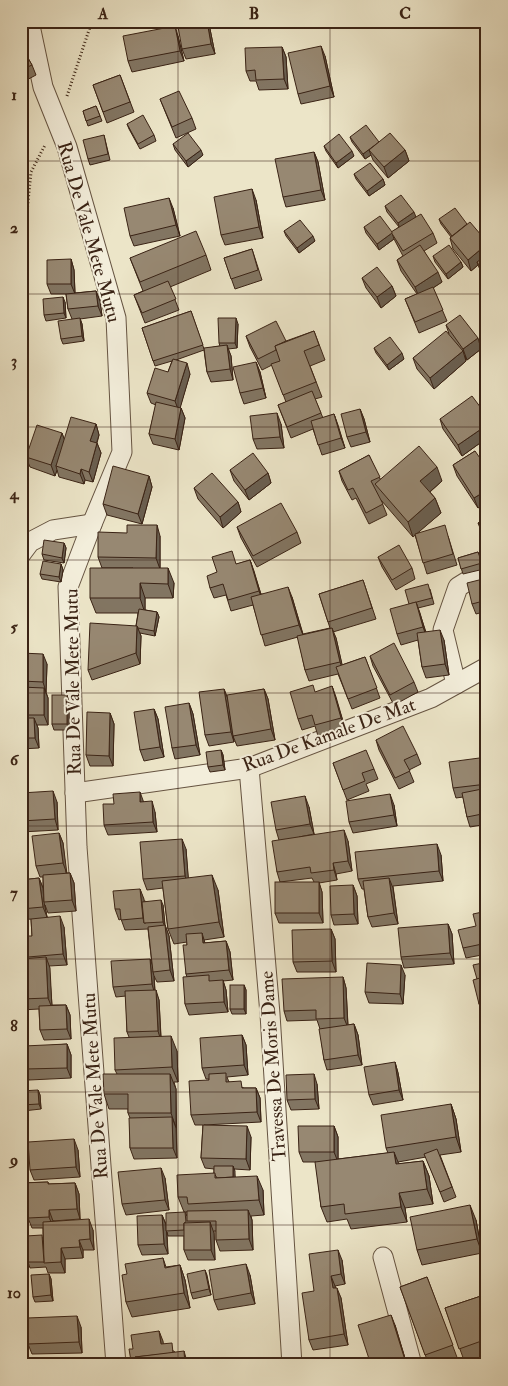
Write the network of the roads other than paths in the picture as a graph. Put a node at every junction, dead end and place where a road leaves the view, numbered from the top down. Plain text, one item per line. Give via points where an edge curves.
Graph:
1 (29, 21) edge
2 (92, 524) junction
3 (21, 554) edge
4 (487, 566) edge
5 (487, 667) edge
6 (456, 684) junction
7 (249, 768) junction
8 (75, 793) junction
9 (383, 1257) dead end
10 (116, 1365) edge
11 (292, 1365) edge
12 (412, 1365) edge

1 - 2 street, Rua De Vale Mete Mutu via 43,87 66,147 116,318 122,452
2 - 3 street via 53,530 30,542
2 - 8 street, Rua De Vale Mete Mutu via 68,587
4 - 6 street via 458,588 443,630
5 - 6 street, Rua De Kamale De Mat
6 - 7 street, Rua De Kamale De Mat via 431,698
7 - 8 street, Rua De Kamale De Mat
7 - 11 street, Travessa De Moris Dame via 270,1014
8 - 10 street, Rua De Vale Mete Mutu
9 - 12 street

